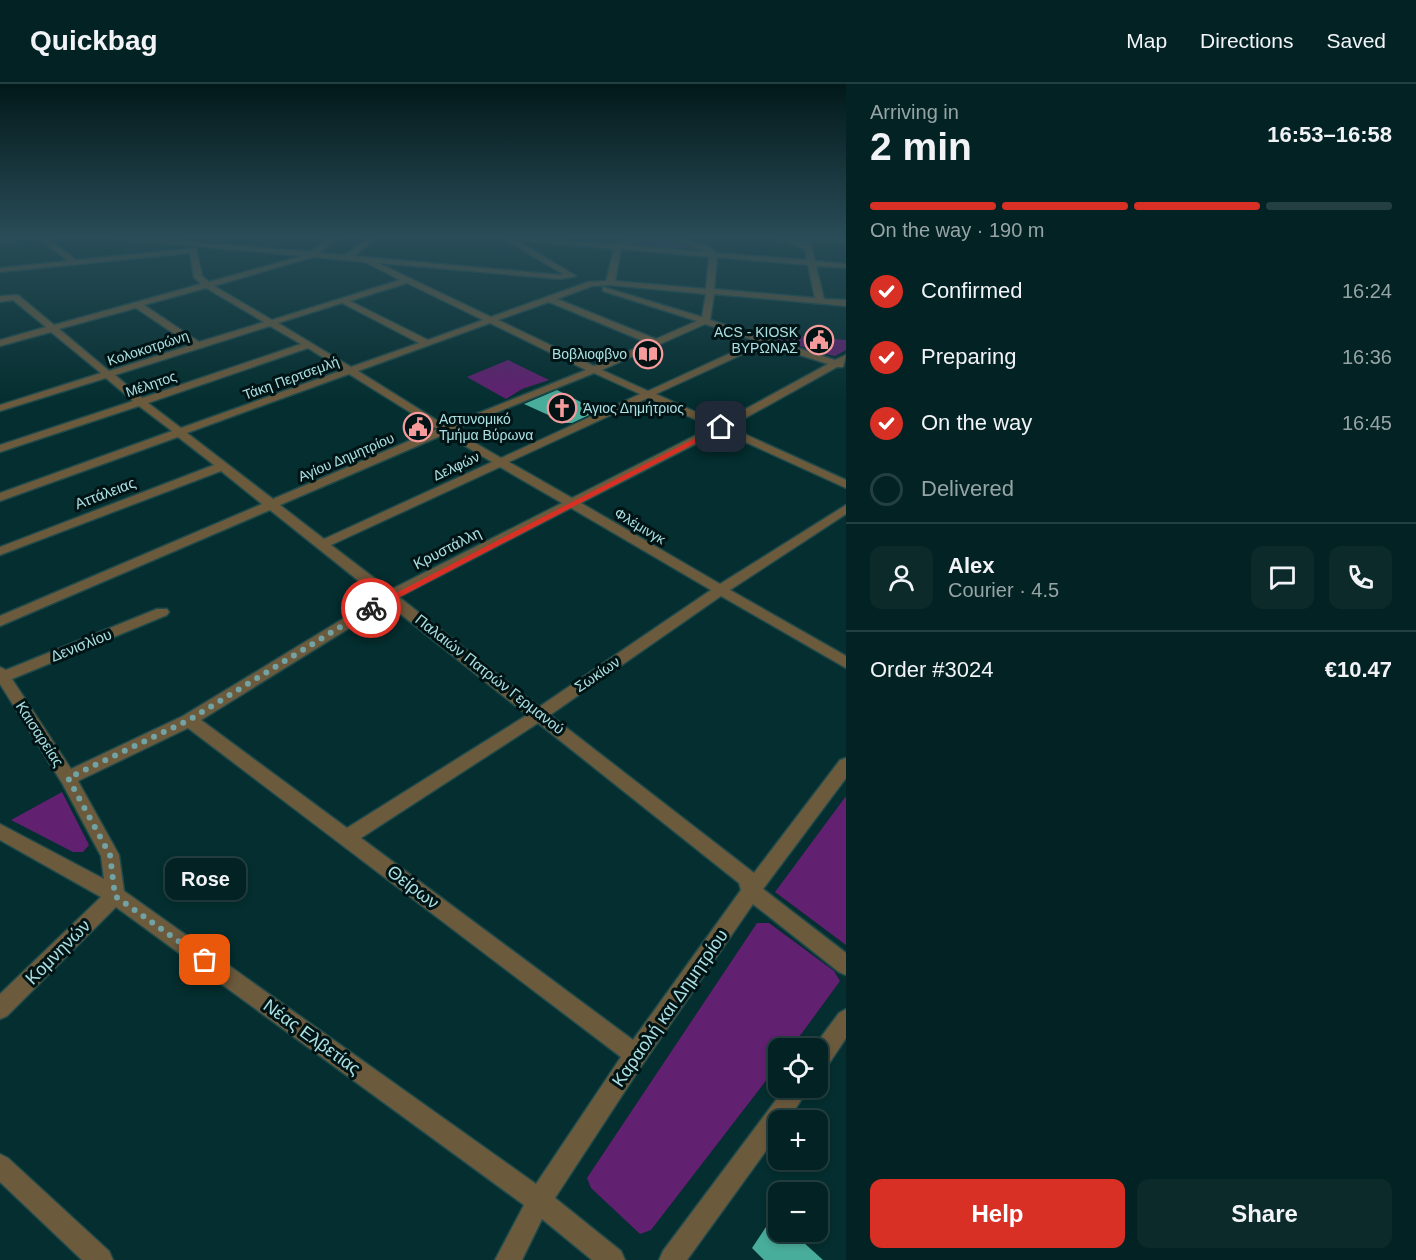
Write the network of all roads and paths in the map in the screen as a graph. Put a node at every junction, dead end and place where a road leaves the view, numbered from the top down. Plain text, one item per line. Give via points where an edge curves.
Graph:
1 (711, 291) edge
2 (186, 292) edge
3 (218, 292) edge
4 (368, 292) edge
5 (431, 292) edge
6 (569, 292) edge
7 (615, 292) edge
8 (721, 292) edge
9 (818, 292) edge
10 (7, 298) edge
11 (549, 299) junction
12 (342, 300) junction
13 (820, 301) junction
14 (846, 303) edge
15 (138, 305) junction
16 (489, 320) junction
17 (705, 321) junction
18 (271, 322) junction
19 (54, 328) junction
20 (766, 340) junction
21 (655, 342) junction
22 (0, 343) edge
23 (427, 343) junction
24 (309, 345) junction
25 (198, 346) junction
26 (844, 363) edge
27 (594, 370) junction
28 (349, 371) junction
29 (109, 374) junction
30 (649, 394) junction
31 (141, 402) junction
32 (0, 408) edge
33 (721, 427) junction
34 (447, 431) junction
35 (180, 433) junction
36 (0, 449) edge
37 (501, 462) junction
38 (223, 466) junction
39 (846, 484) edge
40 (0, 497) edge
41 (571, 502) junction
42 (272, 504) junction
43 (846, 509) edge
44 (322, 544) junction
45 (0, 551) edge
46 (719, 591) junction
47 (390, 596) junction
48 (162, 612) dead end
49 (0, 621) edge
50 (846, 663) edge
51 (1, 676) edge
52 (540, 714) junction
53 (189, 720) junction
54 (846, 765) edge
55 (68, 778) junction
56 (0, 831) edge
57 (347, 837) junction
58 (751, 891) junction
59 (115, 896) junction
60 (846, 966) edge
61 (0, 1009) edge
62 (846, 1020) edge
63 (828, 1046) edge
64 (636, 1055) junction
65 (791, 1098) edge
66 (0, 1166) edge
67 (539, 1201) junction
68 (100, 1260) edge
69 (508, 1260) edge
70 (612, 1260) edge
71 (672, 1260) edge

1 - 17 street
2 - 15 street
3 - 18 street, Φλέμινγκ
4 - 12 street, Κολοκοτρώνη
5 - 16 street
6 - 11 street, Τάκη Περτσεμλή
7 - 17 street
8 - 13 street
9 - 13 street
10 - 19 street, Παλαιών Πατρών Γερμανού
11 - 16 street, Τάκη Περτσεμλή
11 - 21 street
12 - 18 street, Κολοκοτρώνη
12 - 23 street
13 - 14 street
15 - 19 street
15 - 25 street
16 - 23 street, Τάκη Περτσεμλή
16 - 27 street
17 - 20 street
17 - 21 street, Αγίου Δημητρίου
18 - 24 street, Φλέμινγκ
18 - 25 street, Κολοκοτρώνη
19 - 22 street
19 - 29 street, Παλαιών Πατρών Γερμανού
20 - 26 street
20 - 30 street, Δελφών
21 - 27 street, Αγίου Δημητρίου
23 - 28 street, Τάκη Περτσεμλή
24 - 28 street, Φλέμινγκ
24 - 31 street, Μέλητος
25 - 29 street, Κολοκοτρώνη
26 - 33 street, Κρυστάλλη
27 - 30 street
27 - 34 street, Αγίου Δημητρίου
28 - 34 street, Φλέμινγκ
28 - 35 street, Τάκη Περτσεμλή
29 - 31 street, Παλαιών Πατρών Γερμανού
29 - 32 street, Κολοκοτρώνη
30 - 33 street
30 - 37 street, Δελφών
31 - 35 street, Παλαιών Πατρών Γερμανού
31 - 36 street, Μέλητος
33 - 39 street
33 - 41 street, Κρυστάλλη
34 - 37 street, Φλέμινγκ
34 - 42 street, Αγίου Δημητρίου
35 - 38 street, Παλαιών Πατρών Γερμανού
35 - 40 street, Τάκη Περτσεμλή
37 - 41 street, Φλέμινγκ
37 - 44 street, Δελφών
38 - 42 street, Παλαιών Πατρών Γερμανού
38 - 45 street, Αττάλειας
41 - 46 street, Φλέμινγκ
41 - 47 street, Κρυστάλλη
42 - 44 street, Παλαιών Πατρών Γερμανού
42 - 49 street, Αγίου Δημητρίου
43 - 46 street, Σωκίων
44 - 47 street, Παλαιών Πατρών Γερμανού
46 - 50 street, Φλέμινγκ
46 - 52 street, Σωκίων
47 - 52 street, Παλαιών Πατρών Γερμανού
47 - 53 street, Κρυστάλλη
48 - 51 street, Δενισλίου
51 - 55 street, Καισαρείας
52 - 57 street, Σωκίων
52 - 58 street, Παλαιών Πατρών Γερμανού via 747,878
53 - 55 street, Κρυστάλλη
53 - 57 street, Θείρων
54 - 58 street, Καραολή και Δημητρίου
55 - 59 street, Καισαρείας via 110,855
56 - 59 street, Νέας Ελβετίας
57 - 64 street, Θείρων
58 - 60 street, Παλαιών Πατρών Γερμανού
58 - 64 street, Καραολή και Δημητρίου
59 - 61 street, Κομνηνών
59 - 67 street, Νέας Ελβετίας
62 - 63 street
64 - 67 street, Καραολή και Δημητρίου
65 - 71 street
66 - 68 street
67 - 69 street, Καραολή και Δημητρίου
67 - 70 street, Νέας Ελβετίας

